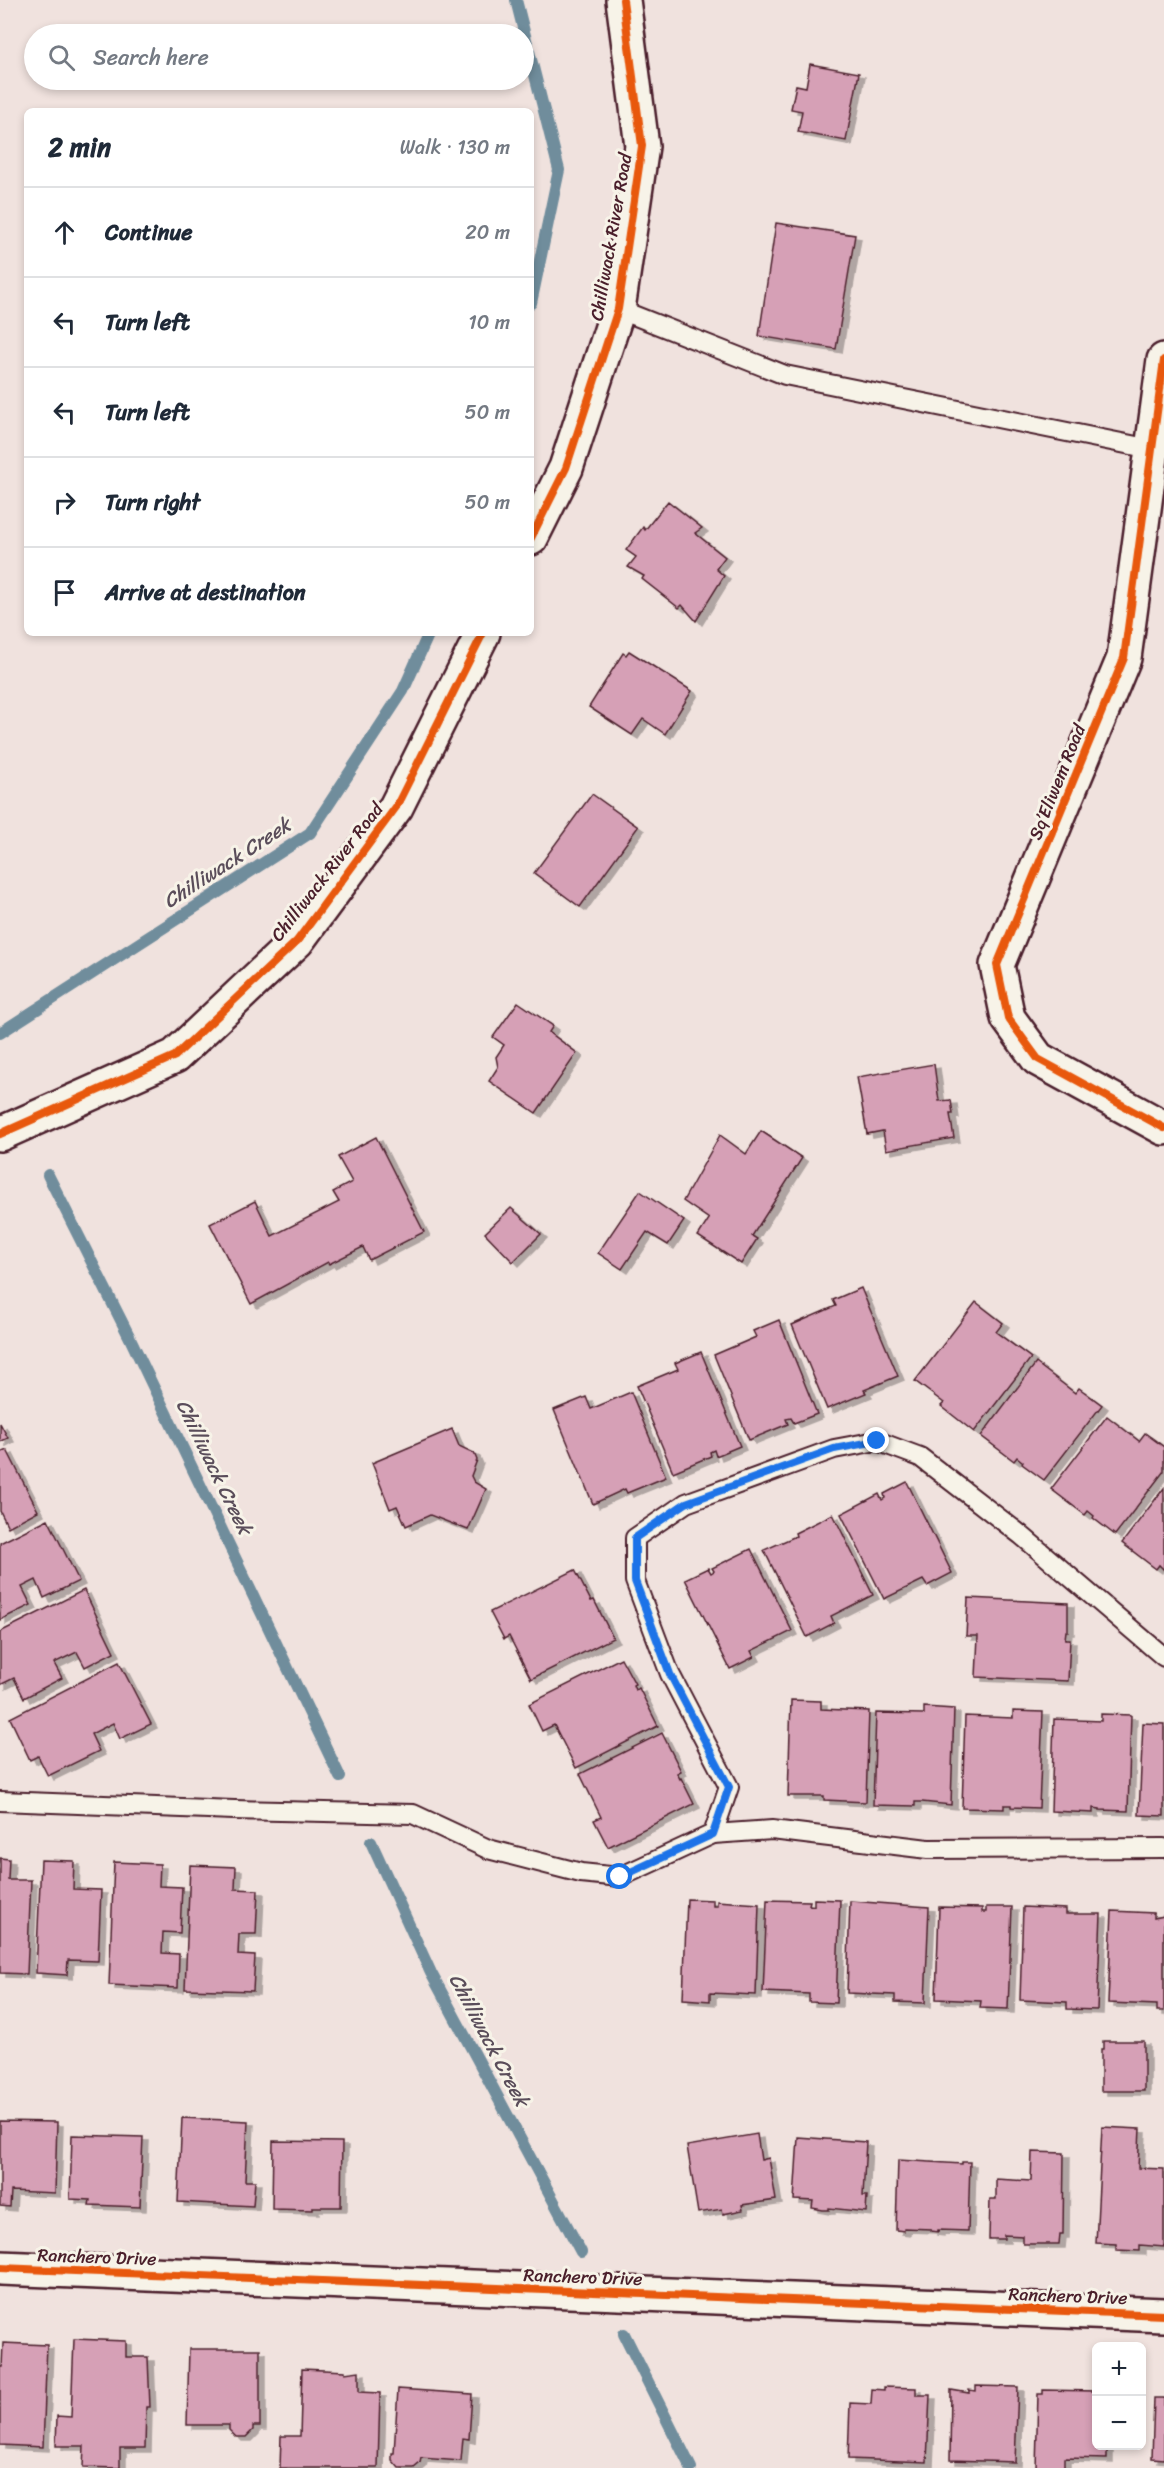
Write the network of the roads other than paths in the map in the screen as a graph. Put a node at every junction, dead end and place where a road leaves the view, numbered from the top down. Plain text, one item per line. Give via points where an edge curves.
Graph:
1 (624, 0) edge
2 (618, 309) junction
3 (1164, 360) edge
4 (1151, 449) junction
5 (534, 532) edge
6 (482, 636) edge
7 (1164, 1128) edge
8 (0, 1134) edge
9 (1164, 1657) edge
10 (0, 1801) edge
11 (713, 1834) junction
12 (1164, 1848) edge
13 (0, 2268) edge
14 (1164, 2315) edge

1 - 2 street, Chilliwack River Road via 642,146
2 - 4 lane via 785,375
2 - 5 street, Chilliwack River Road via 566,468
3 - 4 street, Sq’Eliwem Road
4 - 7 street, Sq’Eliwem Road via 1124,658 997,965 1008,1018 1038,1059
6 - 8 street, Chilliwack River Road via 396,807 297,941 175,1056
9 - 11 lane via 1021,1534 920,1457 877,1441 834,1449 686,1503 635,1538 635,1581 670,1674 729,1787
10 - 11 lane via 414,1814 488,1849 581,1873 620,1877
11 - 12 lane via 772,1830 928,1849
13 - 14 street, Ranchero Drive

